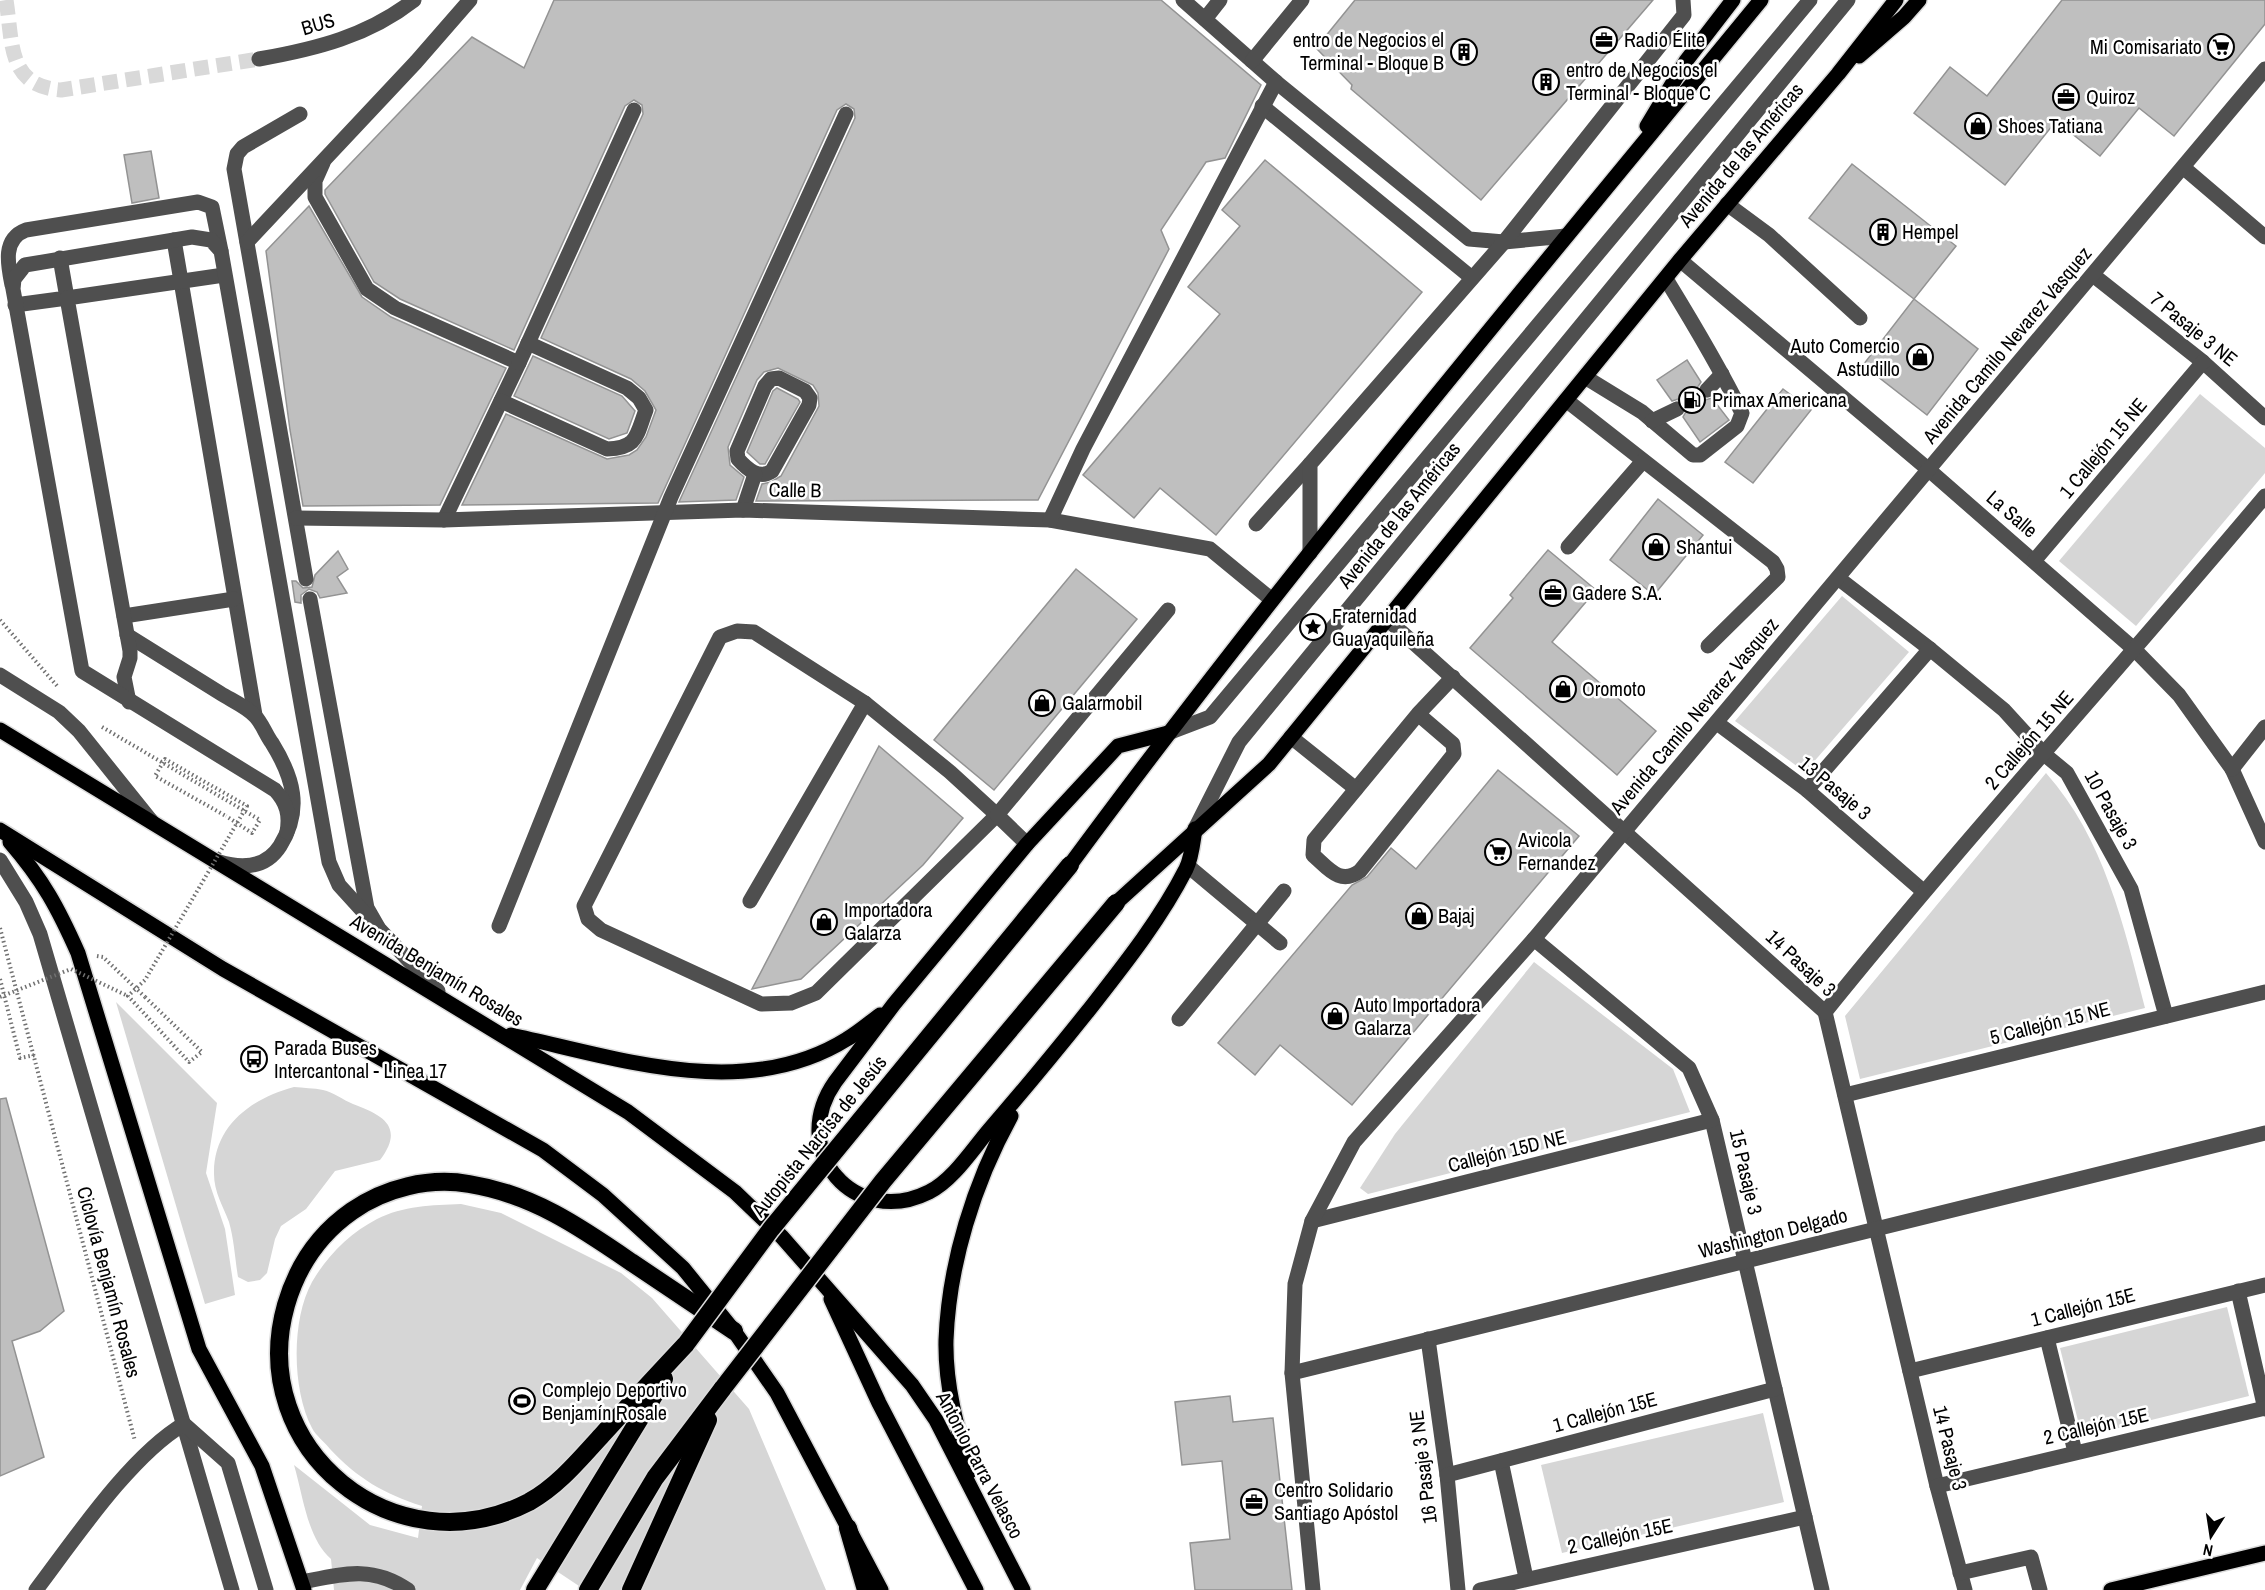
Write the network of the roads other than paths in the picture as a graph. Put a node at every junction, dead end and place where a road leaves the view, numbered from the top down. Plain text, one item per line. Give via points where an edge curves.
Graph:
1 (414, 0) edge
2 (470, 0) edge
3 (1183, 0) edge
4 (1220, 0) edge
5 (1302, 0) edge
6 (1683, 0) edge
7 (1733, 0) edge
8 (1761, 0) edge
9 (1810, 0) edge
10 (1848, 0) edge
11 (1896, 0) edge
12 (1919, 0) edge
13 (1205, 19) junction
14 (259, 59) tunnel mouth
15 (1252, 61) junction
16 (2265, 69) edge
17 (1838, 74) junction
18 (1276, 82) junction
19 (1262, 106) junction
20 (634, 110) dead end
21 (300, 114) dead end
22 (846, 114) dead end
23 (1632, 155) junction
24 (323, 163) junction
25 (2184, 168) junction
26 (1726, 204) junction
27 (1566, 236) junction
28 (2265, 237) edge
29 (174, 240) junction
30 (247, 242) junction
31 (1504, 242) junction
32 (221, 251) junction
33 (60, 258) junction
34 (1680, 260) junction
35 (224, 274) junction
36 (2093, 275) junction
37 (1472, 278) junction
38 (1666, 279) junction
39 (182, 280) junction
40 (13, 289) junction
41 (67, 298) junction
42 (15, 305) junction
43 (1860, 318) dead end
44 (528, 343) junction
45 (2203, 362) junction
46 (519, 363) junction
47 (1722, 374) junction
48 (1585, 376) junction
49 (1707, 390) tunnel mouth
50 (1566, 400) junction
51 (501, 401) junction
52 (1677, 409) tunnel mouth
53 (2265, 418) edge
54 (1652, 421) junction
55 (1643, 461) junction
56 (1310, 464) junction
57 (1929, 470) junction
58 (755, 474) junction
59 (2265, 496) edge
60 (743, 510) junction
61 (665, 515) junction
62 (296, 518) junction
63 (444, 520) junction
64 (1050, 520) junction
65 (1256, 524) dead end
66 (1568, 547) dead end
67 (1310, 553) junction
68 (2034, 561) junction
69 (1838, 578) junction
70 (306, 579) dead end
71 (234, 599) junction
72 (310, 599) dead end
73 (1272, 600) junction
74 (1168, 610) dead end
75 (124, 616) junction
76 (1387, 619) junction
77 (127, 634) junction
78 (1708, 646) dead end
79 (1930, 649) junction
80 (2135, 650) junction
81 (0, 675) edge
82 (1453, 677) junction
83 (129, 702) junction
84 (865, 703) junction
85 (1418, 714) junction
86 (255, 715) junction
87 (1717, 723) junction
88 (2265, 727) edge
89 (0, 730) edge
90 (1168, 733) junction
91 (1291, 737) junction
92 (2044, 754) junction
93 (2232, 769) junction
94 (1356, 789) junction
95 (1807, 790) junction
96 (997, 815) junction
97 (156, 827) junction
98 (1195, 829) junction
99 (0, 831) edge
100 (1625, 831) junction
101 (287, 832) junction
102 (2265, 842) edge
103 (1028, 844) junction
104 (0, 860) edge
105 (211, 860) junction
106 (1070, 865) joint
107 (1188, 866) junction
108 (1284, 891) dead end
109 (1923, 891) junction
110 (750, 901) dead end
111 (1116, 903) joint
112 (1258, 923) junction
113 (500, 926) dead end
114 (379, 929) junction
115 (1534, 939) junction
116 (1280, 943) dead end
117 (2265, 992) edge
118 (451, 1003) junction
119 (894, 1004) junction
120 (1825, 1012) junction
121 (2166, 1016) junction
122 (1179, 1019) dead end
123 (499, 1032) junction
124 (1026, 1089) junction
125 (1845, 1095) junction
126 (1712, 1120) junction
127 (2265, 1133) edge
128 (1312, 1221) junction
129 (1877, 1229) junction
130 (1745, 1262) junction
131 (823, 1283) junction
132 (2265, 1285) edge
133 (2238, 1291) junction
134 (734, 1331) junction
135 (2047, 1338) junction
136 (1428, 1339) junction
137 (686, 1344) junction
138 (1910, 1371) junction
139 (1292, 1373) junction
140 (723, 1388) junction
141 (1775, 1389) junction
142 (2265, 1409) edge
143 (184, 1424) junction
144 (2075, 1452) junction
145 (1501, 1461) junction
146 (1447, 1475) junction
147 (1938, 1486) junction
148 (985, 1517) junction
149 (1805, 1517) junction
150 (848, 1528) junction
151 (2265, 1553) edge
152 (1960, 1573) junction
153 (1526, 1578) junction
154 (303, 1586) edge
155 (36, 1590) edge
156 (232, 1590) edge
157 (266, 1590) edge
158 (408, 1590) edge
159 (536, 1590) edge
160 (588, 1590) edge
161 (631, 1590) edge
162 (866, 1590) edge
163 (881, 1590) edge
164 (976, 1590) edge
165 (1023, 1590) edge
166 (1313, 1590) edge
167 (1458, 1590) edge
168 (1480, 1590) edge
169 (1822, 1590) edge
170 (1965, 1590) edge
171 (2040, 1590) edge
172 (2111, 1590) edge

1 - 14 street, BUS via 370,29 337,42
2 - 24 street
3 - 13 street
4 - 13 street
5 - 15 street
6 - 31 street via 1683,15
7 - 23 main road via 1686,61
8 - 23 main road
9 - 90 street, Avenida de las Américas via 1210,717
10 - 98 street, Avenida de las Américas via 1239,742
11 - 17 main road, Avenida de las Américas
12 - 17 main road, Avenida de las Américas
13 - 15 street
15 - 18 street
16 - 25 street, Avenida Camilo Nevarez Vasquez
17 - 26 main road, Avenida de las Américas
18 - 19 street
18 - 31 street via 1469,239
19 - 37 street
19 - 64 street
20 - 44 street
21 - 30 street via 237,154 234,169
22 - 61 street
23 - 27 main road
24 - 30 street
24 - 46 street via 315,181 315,197 366,289 395,308
25 - 28 street
25 - 36 street, Avenida Camilo Nevarez Vasquez
26 - 34 main road, Avenida de las Américas
26 - 43 street via 1769,235
27 - 31 street
27 - 67 main road
29 - 32 street via 205,237
29 - 33 street
29 - 39 street
30 - 62 street
31 - 37 street
32 - 35 street
32 - 40 street via 212,207 198,202 26,230 14,238 9,248
33 - 40 street via 25,265 14,279
33 - 41 street
34 - 38 main road, Avenida de las Américas
34 - 57 street, La Salle
35 - 39 street
35 - 114 street via 329,862 339,885
36 - 45 street, 7 Pasaje 3 NE
36 - 57 street, Avenida Camilo Nevarez Vasquez
37 - 56 street
38 - 47 street
38 - 48 main road, Avenida de las Américas
39 - 41 street
39 - 71 street
40 - 42 street
41 - 42 street
41 - 75 street
42 - 83 street via 79,663 87,676
44 - 46 street
44 - 51 street via 627,388 639,398 646,410 633,443 625,449 607,449
45 - 53 street, 7 Pasaje 3 NE
45 - 68 street, 1 Callejón 15 NE
46 - 51 street
47 - 49 street
47 - 54 street via 1742,413 1741,420 1700,455 1688,452
48 - 50 main road, Avenida de las Américas
48 - 54 street
50 - 55 street
50 - 76 main road, Avenida de las Américas
51 - 63 street
52 - 54 street
55 - 66 street
55 - 78 street via 1778,568 1778,577
56 - 65 street
56 - 67 street
57 - 68 street, La Salle
57 - 69 street, Avenida Camilo Nevarez Vasquez
58 - 58 street via 738,459 738,451 765,386 771,379 779,378 805,391 809,405 772,471
58 - 60 street
59 - 80 street, 2 Callejón 15 NE
60 - 61 street, Calle B
60 - 64 street, Calle B
61 - 63 street, Calle B
61 - 113 street
62 - 63 street, Calle B
62 - 70 street
64 - 73 street, Calle B via 1210,549
67 - 73 main road
68 - 80 street, La Salle
69 - 79 street, 10 Pasaje 3
69 - 87 street, Avenida Camilo Nevarez Vasquez
71 - 75 street
71 - 86 street
72 - 114 street via 361,886
73 - 90 main road
74 - 96 street
75 - 77 street
76 - 82 street, 14 Pasaje 3
76 - 91 main road, Avenida de las Américas
77 - 83 street via 130,658 124,677
77 - 86 street
79 - 92 street, 10 Pasaje 3 via 2004,710
79 - 95 street
80 - 92 street, 2 Callejón 15 NE
80 - 93 street, La Salle via 2179,695
81 - 97 street via 59,712
82 - 85 street
82 - 100 street, 14 Pasaje 3
83 - 101 street via 275,790 288,813
84 - 96 street
84 - 96 street via 754,632 737,631 720,637 584,906 588,919 601,930 761,1004 791,1003 816,993
84 - 110 street
85 - 94 street
85 - 94 street via 1453,744 1454,754 1360,871 1340,878 1313,855 1311,848
86 - 101 street via 286,766 293,787 294,810
87 - 95 street, 13 Pasaje 3
87 - 100 street, Avenida Camilo Nevarez Vasquez
88 - 93 street
89 - 97 main road, Avenida Benjamín Rosales
90 - 103 main road via 1118,746
90 - 106 main road, Autopista Narcisa de Jesús
91 - 94 street
91 - 98 main road, Avenida de las Américas via 1269,764
92 - 109 street, 2 Callejón 15 NE
92 - 121 street, 10 Pasaje 3 via 2067,773 2131,889
93 - 102 street, La Salle
95 - 109 street, 13 Pasaje 3
96 - 103 street
97 - 105 main road, Avenida Benjamín Rosales
98 - 107 main road
98 - 111 main road
99 - 134 main road via 223,969 543,1150 603,1194 683,1268
99 - 154 main road via 38,874 78,953 199,1349 262,1466
100 - 115 street, Avenida Camilo Nevarez Vasquez
100 - 120 street, 14 Pasaje 3
101 - 105 street via 268,860 241,867
103 - 119 main road
104 - 143 street via 40,934
105 - 118 main road, Avenida Benjamín Rosales
106 - 137 highway, Autopista Narcisa de Jesús, bridge via 771,1229
107 - 112 street
107 - 124 main road via 1145,938
108 - 112 street
109 - 120 street, 2 Callejón 15 NE
111 - 140 highway, bridge via 876,1189
112 - 116 street
112 - 122 street
114 - 118 street via 422,978
115 - 126 street, 15 Pasaje 3 via 1689,1068
115 - 128 street, Avenida Camilo Nevarez Vasquez via 1354,1142
117 - 121 street, 5 Callejón 15 NE
118 - 123 main road, Avenida Benjamín Rosales
119 - 123 main road via 847,1040 814,1055 733,1072 696,1073 662,1068
119 - 124 main road via 831,1088 821,1110 817,1131 821,1150 830,1171 843,1184 881,1201 908,1201 931,1191 951,1174
120 - 125 street, 14 Pasaje 3
121 - 125 street, 5 Callejón 15 NE
123 - 131 main road, Avenida Benjamín Rosales via 686,1152 783,1237
124 - 148 main road via 994,1147 970,1213 946,1341 957,1432
125 - 129 street, 14 Pasaje 3
126 - 128 street, Callejón 15D NE
126 - 130 street, 15 Pasaje 3
127 - 129 street, Washington Delgado
128 - 139 street, Avenida Camilo Nevarez Vasquez via 1295,1284
129 - 130 street, Washington Delgado
129 - 138 street, 14 Pasaje 3
130 - 136 street, Washington Delgado
130 - 141 street, 15 Pasaje 3
131 - 148 main road, Antonio Parra Velasco via 912,1385 936,1420
131 - 164 main road via 879,1403
132 - 133 street, 1 Callejón 15E
133 - 135 street, 1 Callejón 15E
133 - 142 street
134 - 137 highway via 565,1218 532,1201 468,1184 442,1182 412,1185 363,1203 341,1218 303,1262 280,1323 277,1352 279,1381 287,1408 314,1456 337,1480 390,1513 441,1522 471,1521 499,1514 530,1501 559,1480
134 - 150 main road via 777,1393
135 - 138 street, 1 Callejón 15E
135 - 144 street
136 - 139 street, Washington Delgado
136 - 146 street, 16 Pasaje 3 NE
137 - 159 highway, Autopista Narcisa de Jesús
138 - 147 street, 14 Pasaje 3
139 - 166 street, Avenida Camilo Nevarez Vasquez
140 - 160 highway via 655,1478
140 - 161 highway
141 - 145 street, 1 Callejón 15E
141 - 149 street, 15 Pasaje 3
142 - 144 street, 2 Callejón 15E
143 - 155 street via 142,1458
143 - 156 street
143 - 157 street via 228,1463
144 - 147 street, 2 Callejón 15E
145 - 146 street, 1 Callejón 15E
145 - 153 street
146 - 167 street, 16 Pasaje 3 NE
147 - 152 street, 14 Pasaje 3
148 - 165 main road, Antonio Parra Velasco
149 - 153 street, 2 Callejón 15E
149 - 169 street, 15 Pasaje 3
150 - 162 highway
150 - 163 main road
151 - 172 main road
152 - 170 street, 14 Pasaje 3
152 - 171 street via 2031,1557
153 - 168 street, 2 Callejón 15E
154 - 158 street via 342,1574 369,1573

